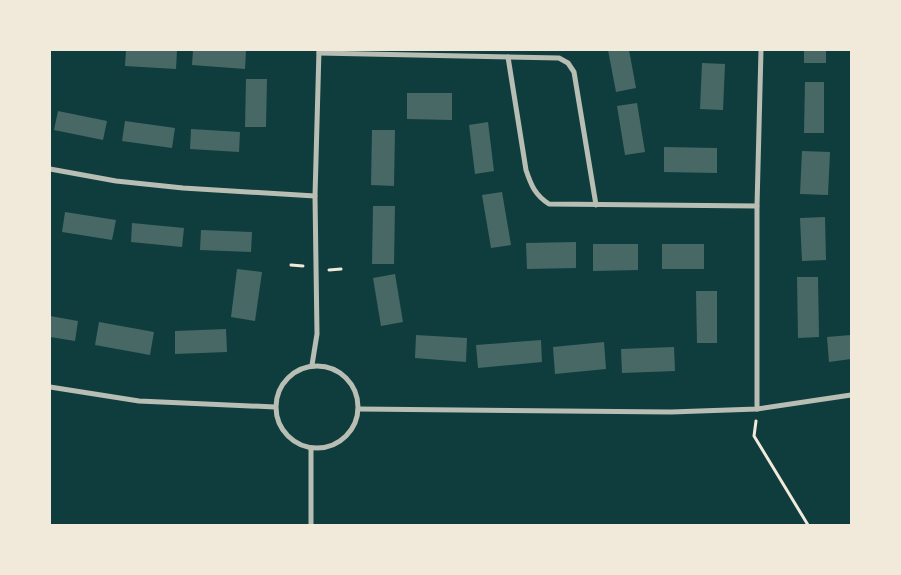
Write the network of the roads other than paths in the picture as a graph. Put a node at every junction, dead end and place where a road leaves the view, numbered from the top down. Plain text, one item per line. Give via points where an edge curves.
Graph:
1 (761, 50) edge
2 (319, 51) edge
3 (508, 57) junction
4 (50, 169) edge
5 (315, 196) junction
6 (596, 205) junction
7 (756, 206) junction
8 (312, 365) junction
9 (50, 387) edge
10 (851, 396) edge
11 (275, 407) junction
12 (756, 408) junction
13 (359, 409) junction
14 (311, 448) junction
15 (311, 525) edge

1 - 7 street
2 - 3 street
2 - 5 street
3 - 6 street via 526,170 532,188 540,199 549,204
3 - 6 street via 559,58 574,72
4 - 5 street via 183,188
5 - 8 street via 317,334
6 - 7 street
7 - 12 street
8 - 11 street via 287,378 278,393
8 - 13 street via 326,366 343,374 353,386
9 - 11 street via 139,401
10 - 12 street
11 - 14 street via 277,420 284,432 297,444
12 - 13 street via 671,412
13 - 14 street via 356,423 345,438 332,446
14 - 15 street

